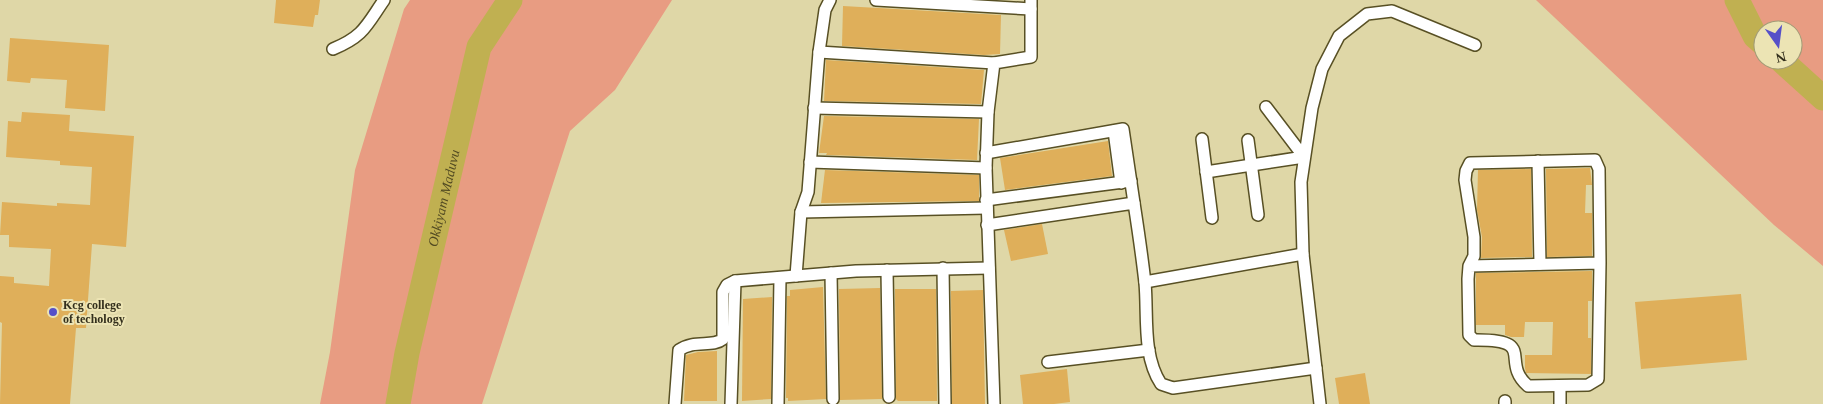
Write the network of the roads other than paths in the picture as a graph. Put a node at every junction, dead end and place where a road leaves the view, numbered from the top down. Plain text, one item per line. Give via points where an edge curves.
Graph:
1 (384, 0) edge
2 (830, 0) edge
3 (876, 0) edge
4 (1031, 4) edge
5 (1475, 45) dead end
6 (333, 48) dead end
7 (819, 52) junction
8 (994, 63) junction
9 (1266, 107) dead end
10 (814, 108) junction
11 (988, 112) junction
12 (1202, 139) dead end
13 (1248, 140) dead end
14 (986, 153) junction
15 (1304, 157) junction
16 (1538, 161) junction
17 (810, 162) junction
18 (1251, 165) junction
19 (986, 168) junction
20 (1206, 172) junction
21 (1126, 182) junction
22 (1134, 203) junction
23 (987, 204) junction
24 (802, 212) junction
25 (1258, 216) dead end
26 (1212, 218) dead end
27 (987, 225) junction
28 (1303, 254) junction
29 (1600, 263) junction
30 (1540, 264) junction
31 (1469, 266) junction
32 (943, 268) junction
33 (989, 268) junction
34 (887, 270) junction
35 (831, 273) junction
36 (796, 276) junction
37 (780, 278) junction
38 (735, 281) junction
39 (1145, 282) junction
40 (1149, 350) junction
41 (1048, 362) dead end
42 (1316, 368) junction
43 (1560, 386) junction
44 (889, 397) dead end
45 (833, 399) dead end
46 (676, 404) edge
47 (731, 404) edge
48 (778, 404) edge
49 (945, 404) edge
50 (994, 404) edge
51 (1320, 404) edge
52 (1560, 404) edge

1 - 6 street via 362,32
2 - 7 street via 825,10
3 - 4 street
4 - 8 street via 1031,58
5 - 15 street via 1392,11 1366,14 1339,36 1322,69
7 - 8 street
7 - 10 street
8 - 11 street
9 - 15 street
10 - 11 street
10 - 17 street
11 - 14 street
12 - 20 street
13 - 18 street
14 - 19 street
14 - 21 street via 1123,129
15 - 18 street
15 - 28 street via 1301,182
16 - 29 street via 1592,160 1598,163
16 - 30 street
16 - 31 street via 1470,163 1465,180 1474,256
17 - 19 street
17 - 24 street via 808,192
18 - 20 street
18 - 25 street
19 - 23 street
20 - 26 street
21 - 22 street
21 - 23 street
22 - 27 street
22 - 39 street
23 - 24 street
23 - 27 street
24 - 36 street
27 - 33 street
28 - 39 street
28 - 42 street
29 - 30 street
29 - 43 street via 1598,379 1588,385
30 - 31 street
31 - 43 street via 1471,338 1507,343 1515,350 1518,375 1528,386
32 - 33 street
32 - 34 street
32 - 49 street
33 - 50 street
34 - 35 street
34 - 44 street
35 - 36 street
35 - 45 street
36 - 37 street
37 - 38 street
37 - 48 street
38 - 46 street via 723,292 723,339 714,343 691,344 679,350
38 - 47 street
39 - 40 street
40 - 41 street
40 - 42 street via 1160,384 1173,388
42 - 51 street
43 - 52 street

